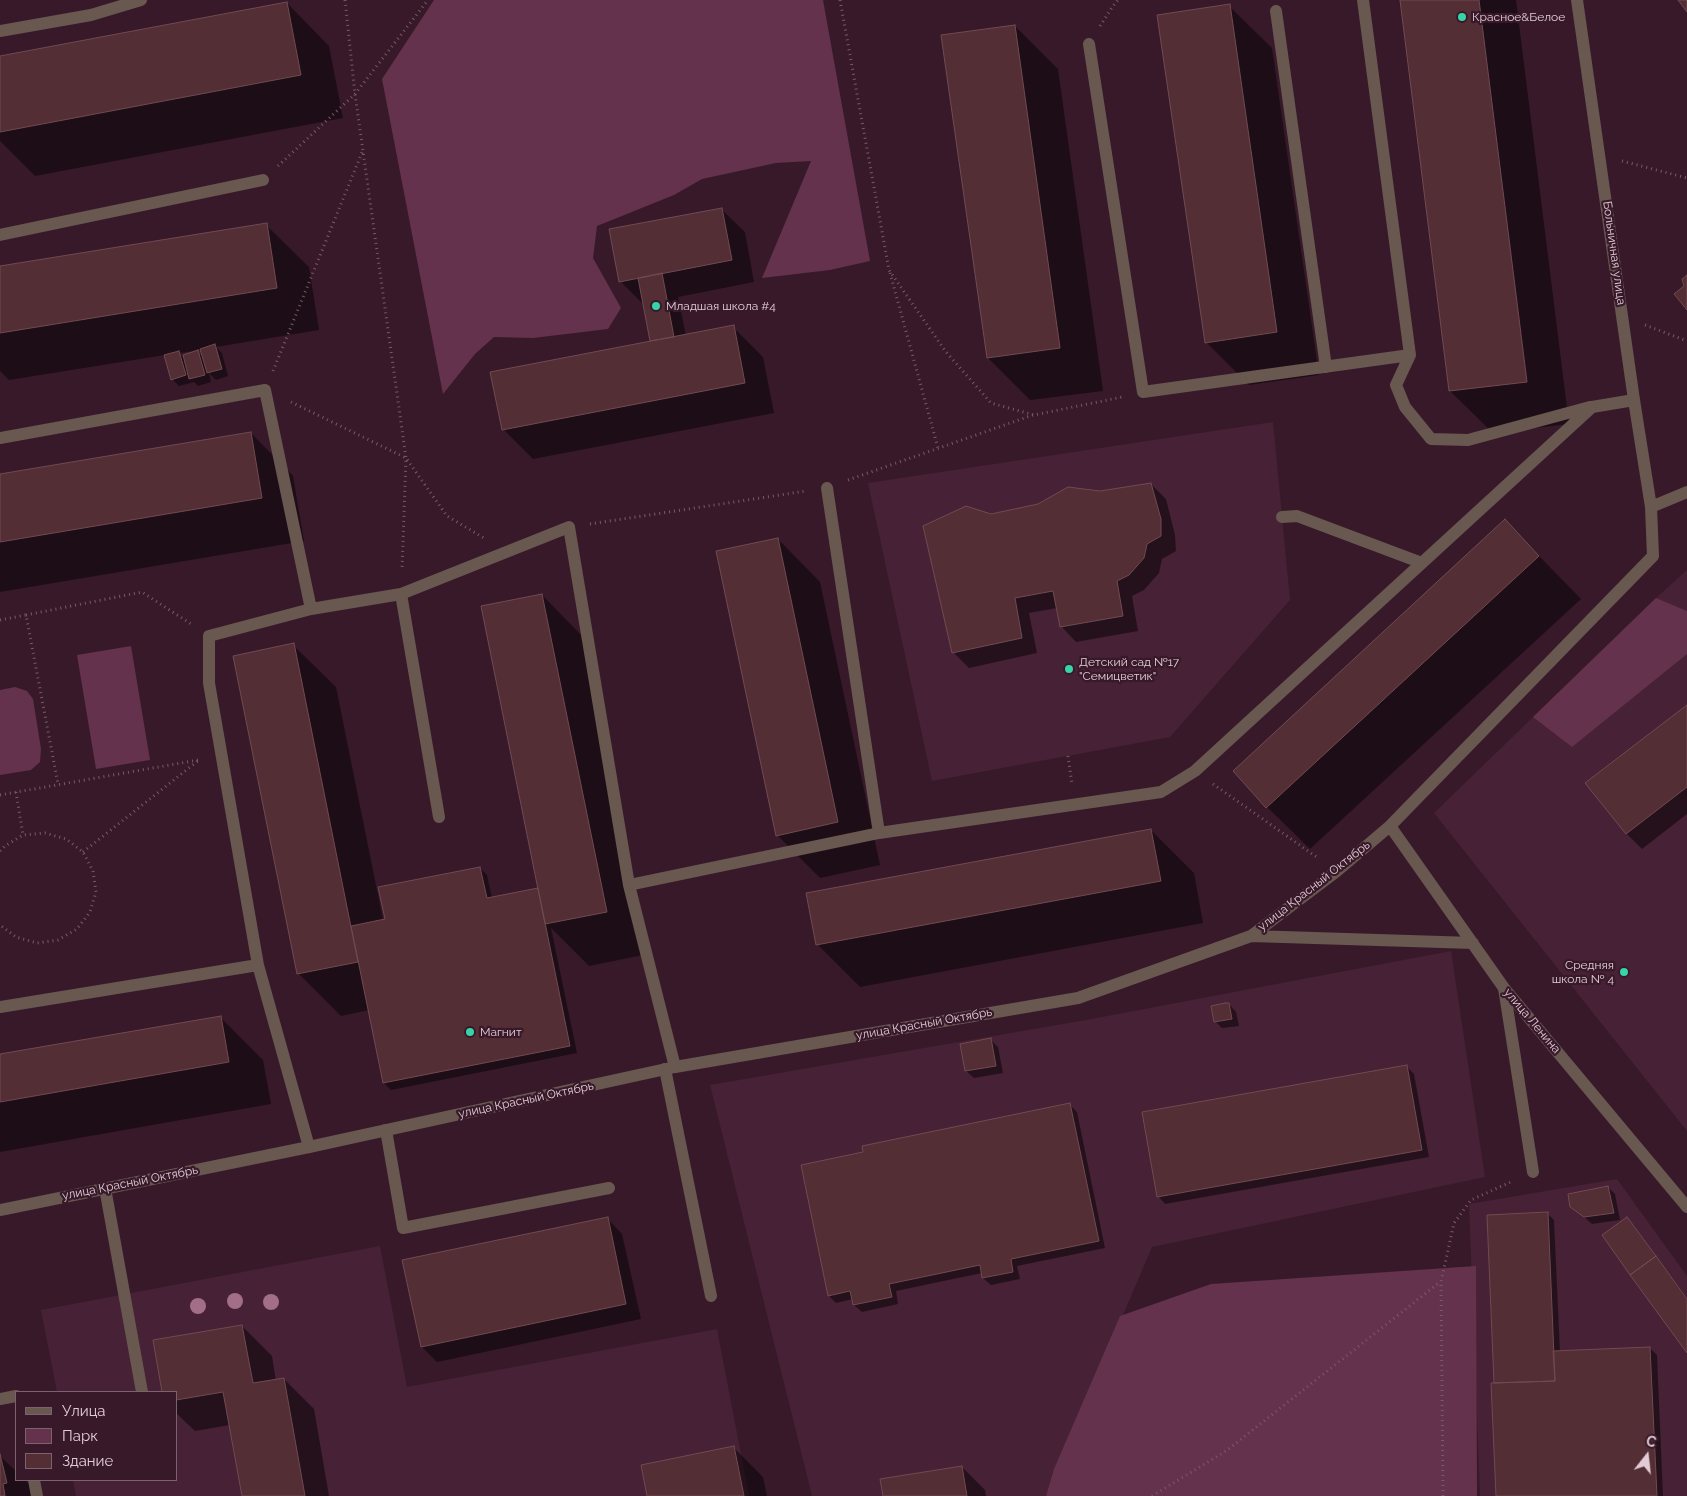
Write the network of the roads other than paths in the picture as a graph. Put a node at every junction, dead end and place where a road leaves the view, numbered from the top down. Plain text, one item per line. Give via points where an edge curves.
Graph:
1 (101, 0) edge
2 (141, 0) edge
3 (1363, 0) edge
4 (1577, 0) edge
5 (1276, 11) dead end
6 (91, 15) junction
7 (0, 31) edge
8 (1089, 44) road end
9 (263, 180) road end
10 (0, 235) edge
11 (1410, 356) junction
12 (1326, 367) junction
13 (1634, 400) junction
14 (1592, 407) junction
15 (0, 438) edge
16 (827, 488) road end
17 (1687, 492) edge
18 (1651, 507) junction
19 (1282, 516) dead end
20 (1422, 563) junction
21 (401, 594) junction
22 (311, 610) junction
23 (439, 817) dead end
24 (1390, 826) junction
25 (879, 833) junction
26 (629, 885) junction
27 (1250, 936) junction
28 (1473, 943) junction
29 (258, 964) junction
30 (1504, 988) junction
31 (0, 1007) edge
32 (670, 1068) junction
33 (386, 1130) junction
34 (309, 1147) junction
35 (1533, 1172) road end
36 (105, 1188) junction
37 (609, 1188) dead end
38 (1687, 1208) edge
39 (0, 1210) edge
40 (711, 1296) dead end
41 (142, 1391) edge
42 (15, 1396) edge
43 (0, 1399) edge
44 (34, 1481) edge
45 (37, 1496) edge

1 - 6 street
2 - 6 street
3 - 11 street
4 - 13 street, Больничная улица
5 - 12 street
6 - 7 street
8 - 12 street via 1143,392
9 - 10 street
11 - 12 street
11 - 14 street via 1396,385 1405,407 1431,439 1468,440
13 - 14 street
13 - 18 street, Больничная улица
14 - 20 street
15 - 22 street via 266,390
16 - 25 street
17 - 18 street
18 - 24 street, улица Красный Октябрь via 1653,556
19 - 20 street via 1297,516
20 - 25 street via 1195,771 1161,792
21 - 22 street
21 - 23 street
21 - 26 street via 569,527
22 - 29 street via 209,636 209,683
24 - 27 street, улица Красный Октябрь via 1337,871
24 - 28 street, улица Ленина
25 - 26 street
26 - 32 street
27 - 28 street
27 - 32 street, улица Красный Октябрь via 1078,998
28 - 30 street, улица Ленина
29 - 31 street
29 - 34 street
30 - 35 street
30 - 38 street, улица Ленина
32 - 33 street, улица Красный Октябрь
32 - 40 street
33 - 34 street, улица Красный Октябрь
33 - 37 street via 404,1228
34 - 36 street, улица Красный Октябрь
36 - 39 street, улица Красный Октябрь
36 - 41 street
42 - 43 street
44 - 45 street

